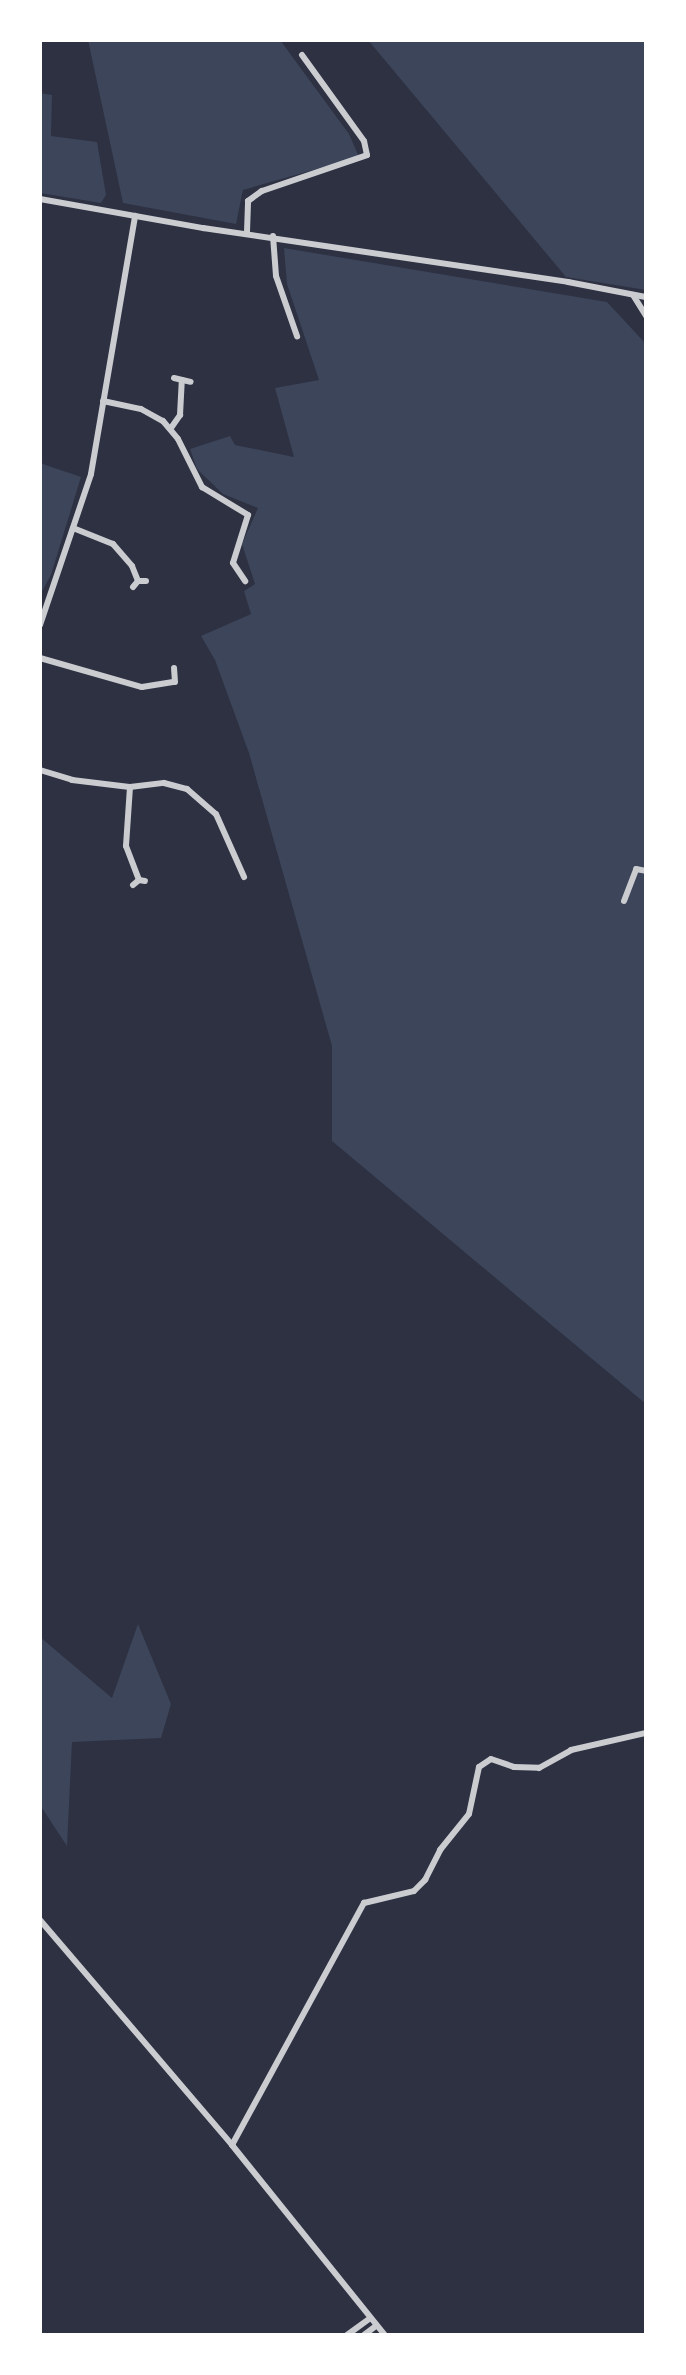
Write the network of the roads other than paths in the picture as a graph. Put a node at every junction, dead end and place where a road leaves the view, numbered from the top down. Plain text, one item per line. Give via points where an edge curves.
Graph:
1 (302, 55) dead end
2 (40, 199) edge
3 (135, 216) junction
4 (247, 232) junction
5 (273, 236) junction
6 (633, 295) junction
7 (646, 297) edge
8 (646, 316) edge
9 (297, 336) dead end
10 (174, 378) dead end
11 (182, 380) junction
12 (191, 382) dead end
13 (103, 401) junction
14 (171, 428) junction
15 (73, 528) junction
16 (245, 581) dead end
17 (139, 583) dead end
18 (40, 625) edge
19 (40, 658) edge
20 (174, 668) dead end
21 (40, 770) edge
22 (130, 787) junction
23 (646, 871) edge
24 (244, 877) dead end
25 (139, 882) dead end
26 (624, 901) dead end
27 (646, 1733) edge
28 (40, 1920) edge
29 (232, 2145) junction
30 (369, 2319) junction
31 (376, 2326) junction
32 (347, 2335) edge
33 (364, 2335) edge
34 (385, 2335) edge

1 - 4 street via 364,141 367,155 262,191 248,201
2 - 3 street
3 - 4 street
3 - 13 street
4 - 5 street
5 - 6 street
5 - 9 street via 276,276
6 - 7 street
6 - 8 street
10 - 11 street
11 - 12 street
11 - 14 street via 180,415
13 - 14 street via 141,409
13 - 15 street via 91,474
14 - 16 street via 202,487 248,515 233,563
15 - 17 street via 113,544
15 - 18 street
19 - 20 street via 142,687 175,682
21 - 22 street
22 - 24 street via 173,784 198,796 216,814
22 - 25 street via 126,846
23 - 26 street via 636,869
27 - 29 street via 571,1750 539,1768 491,1759 479,1767 469,1814 440,1850 425,1880 414,1891 364,1903
28 - 29 street
29 - 30 street
30 - 31 street
30 - 32 street
31 - 33 street
31 - 34 street

